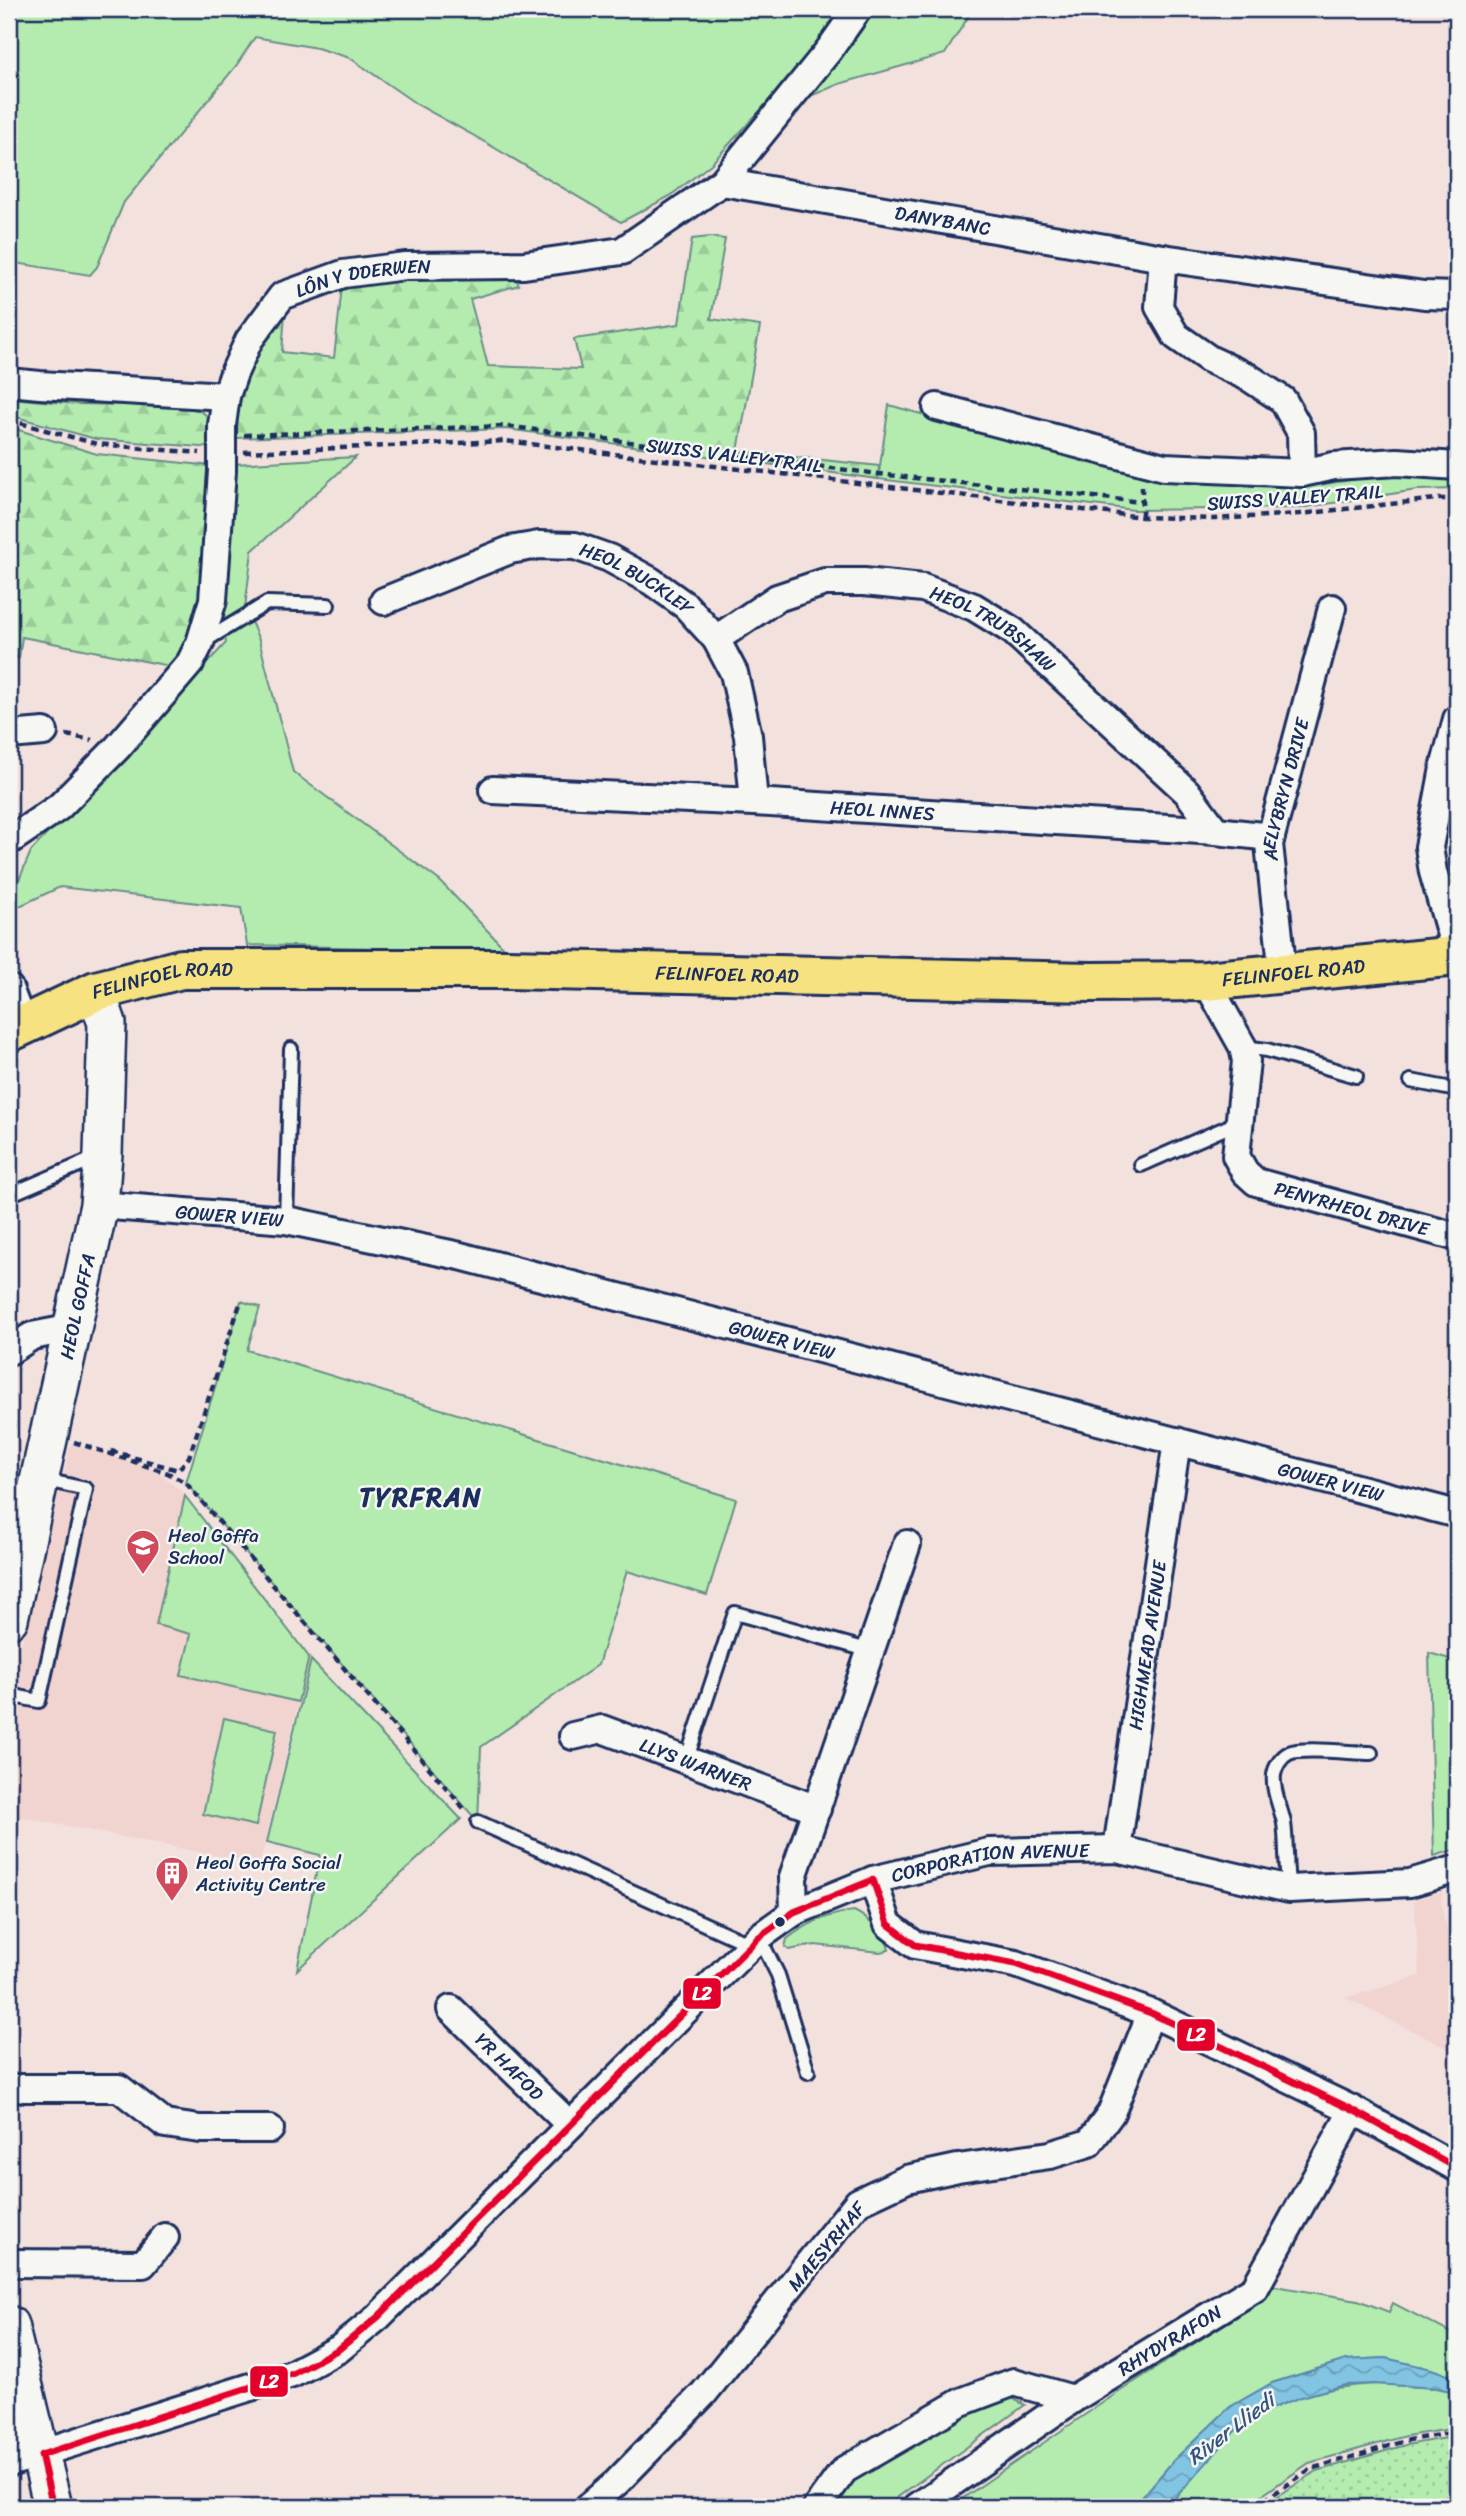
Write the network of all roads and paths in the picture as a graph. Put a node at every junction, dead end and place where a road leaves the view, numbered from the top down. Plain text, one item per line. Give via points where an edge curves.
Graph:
1 (858, 9) edge
2 (722, 182) junction
3 (1163, 258) junction
4 (1457, 296) edge
5 (9, 382) edge
6 (226, 396) junction
7 (937, 407) dead end
8 (9, 420) edge
9 (246, 452) junction
10 (223, 459) junction
11 (1144, 462) junction
12 (1457, 466) edge
13 (1302, 473) junction
14 (1457, 499) edge
15 (1142, 502) junction
16 (1142, 517) junction
17 (384, 601) dead end
18 (328, 605) dead end
19 (1332, 608) dead end
20 (716, 639) junction
21 (201, 643) junction
22 (1457, 719) edge
23 (44, 732) joint
24 (9, 735) edge
25 (117, 748) junction
26 (493, 790) dead end
27 (754, 802) junction
28 (1216, 831) junction
29 (1271, 837) junction
30 (9, 841) edge
31 (1457, 956) edge
32 (1283, 974) junction
33 (1206, 981) junction
34 (9, 988) edge
35 (96, 990) junction
36 (16, 1029) edge
37 (1243, 1048) junction
38 (291, 1049) dead end
39 (1356, 1076) dead end
40 (1411, 1081) dead end
41 (1457, 1090) edge
42 (1240, 1122) junction
43 (103, 1154) junction
44 (1141, 1165) dead end
45 (9, 1195) edge
46 (99, 1205) junction
47 (286, 1220) junction
48 (1457, 1237) edge
49 (241, 1301) dead end
50 (73, 1328) junction
51 (9, 1351) edge
52 (50, 1434) junction
53 (1177, 1441) junction
54 (40, 1478) junction
55 (1457, 1514) edge
56 (907, 1544) dead end
57 (9, 1619) edge
58 (871, 1651) junction
59 (9, 1695) edge
60 (573, 1736) dead end
61 (1371, 1753) dead end
62 (686, 1760) junction
63 (817, 1809) junction
64 (478, 1822) joint
65 (1117, 1849) junction
66 (1457, 1869) edge
67 (873, 1880) junction
68 (1289, 1889) junction
69 (794, 1912) junction
70 (755, 1941) junction
71 (450, 2009) dead end
72 (1151, 2013) junction
73 (808, 2072) dead end
74 (9, 2088) edge
75 (1353, 2110) junction
76 (570, 2125) junction
77 (270, 2129) dead end
78 (1457, 2168) edge
79 (165, 2237) dead end
80 (9, 2263) edge
81 (9, 2325) edge
82 (1073, 2399) junction
83 (1457, 2432) edge
84 (25, 2459) edge
85 (53, 2507) edge
86 (587, 2507) edge
87 (817, 2507) edge
88 (917, 2507) edge
89 (1254, 2507) edge

1 - 2 street, LÔN Y DDERWEN
2 - 3 street, DANYBANC
2 - 6 street, LÔN Y DDERWEN via 622,251 524,265 405,266 343,274 282,296 249,340
3 - 4 street, DANYBANC
3 - 13 street via 1159,307 1176,336 1283,400 1301,433
5 - 6 street
6 - 10 street, LÔN Y DDERWEN, bridge
7 - 11 street
8 - 10 path, SWISS VALLEY TRAIL via 97,444
9 - 10 path, SWISS VALLEY TRAIL
9 - 15 path via 246,435 505,426
9 - 16 path, SWISS VALLEY TRAIL via 505,441
10 - 21 street, LÔN Y DDERWEN via 213,600
11 - 13 street via 1164,467
11 - 15 path
12 - 13 street via 1397,462
14 - 16 path, SWISS VALLEY TRAIL via 1215,519
15 - 16 path
17 - 20 street, HEOL BUCKLEY via 510,550 575,546 610,558 651,582 686,606
18 - 21 lane via 267,603
19 - 29 street, AELYBRYN DRIVE
20 - 27 street, HEOL BUCKLEY via 734,673 748,736
20 - 28 street, HEOL TRUBSHAW via 777,598 825,582 923,588 974,607 1013,631 1187,792
21 - 25 street, LÔN Y DDERWEN
22 - 31 street via 1429,847
23 - 24 street
23 - 25 path
25 - 30 street, LÔN Y DDERWEN via 59,807
26 - 27 street, HEOL INNES
27 - 28 street, HEOL INNES
28 - 29 street, HEOL INNES
29 - 32 street, AELYBRYN DRIVE
31 - 32 main road, FELINFOEL ROAD
32 - 33 main road, FELINFOEL ROAD
33 - 35 main road, FELINFOEL ROAD via 181,968
33 - 37 street, PENYRHEOL DRIVE
34 - 36 street
35 - 36 main road, FELINFOEL ROAD
35 - 43 street, HEOL GOFFA via 107,1023
37 - 39 lane via 1267,1049
37 - 42 street, PENYRHEOL DRIVE via 1246,1061
38 - 47 lane
40 - 41 lane
42 - 44 lane
42 - 48 street, PENYRHEOL DRIVE via 1236,1156 1256,1182
43 - 45 lane
43 - 46 street, HEOL GOFFA
46 - 47 street, GOWER VIEW
46 - 50 street, HEOL GOFFA
47 - 53 street, GOWER VIEW via 460,1256
49 - 52 path via 189,1457 178,1470
50 - 51 street via 32,1336
50 - 52 street, HEOL GOFFA
52 - 54 street, HEOL GOFFA
52 - 64 path via 186,1483 458,1805
53 - 55 street, GOWER VIEW
53 - 65 street, HIGHMEAD AVENUE
54 - 57 street, HEOL GOFFA
54 - 59 lane via 86,1489 38,1701
56 - 58 street
58 - 62 lane via 735,1613
58 - 63 street
60 - 62 street, LLYS WARNER via 602,1729
61 - 68 lane via 1303,1751 1290,1752 1281,1759 1274,1783 1284,1826
62 - 63 street, LLYS WARNER
63 - 69 street via 793,1877
64 - 70 lane
65 - 67 street, CORPORATION AVENUE via 989,1852
65 - 68 street, CORPORATION AVENUE
66 - 68 street, CORPORATION AVENUE via 1409,1883
67 - 69 street, CORPORATION AVENUE
67 - 72 street via 888,1924 915,1945 1016,1964
69 - 70 street, CORPORATION AVENUE
70 - 73 lane via 778,1975
70 - 76 street, CORPORATION AVENUE
71 - 76 street, YR HAFOD
72 - 75 street
72 - 86 street, MAESYRHAF via 1111,2113 1089,2143 1050,2155 907,2179 858,2202 704,2393 617,2483
74 - 77 street via 119,2088 165,2124
75 - 78 street
75 - 82 street, RHYDYRAFON via 1255,2288
76 - 84 street, CORPORATION AVENUE via 378,2317 339,2349 292,2374
79 - 80 street via 143,2264
81 - 84 street
82 - 87 street via 1014,2382 961,2402 845,2470
82 - 88 street, RHYDYRAFON
83 - 89 path via 1409,2440 1311,2469
84 - 85 street

